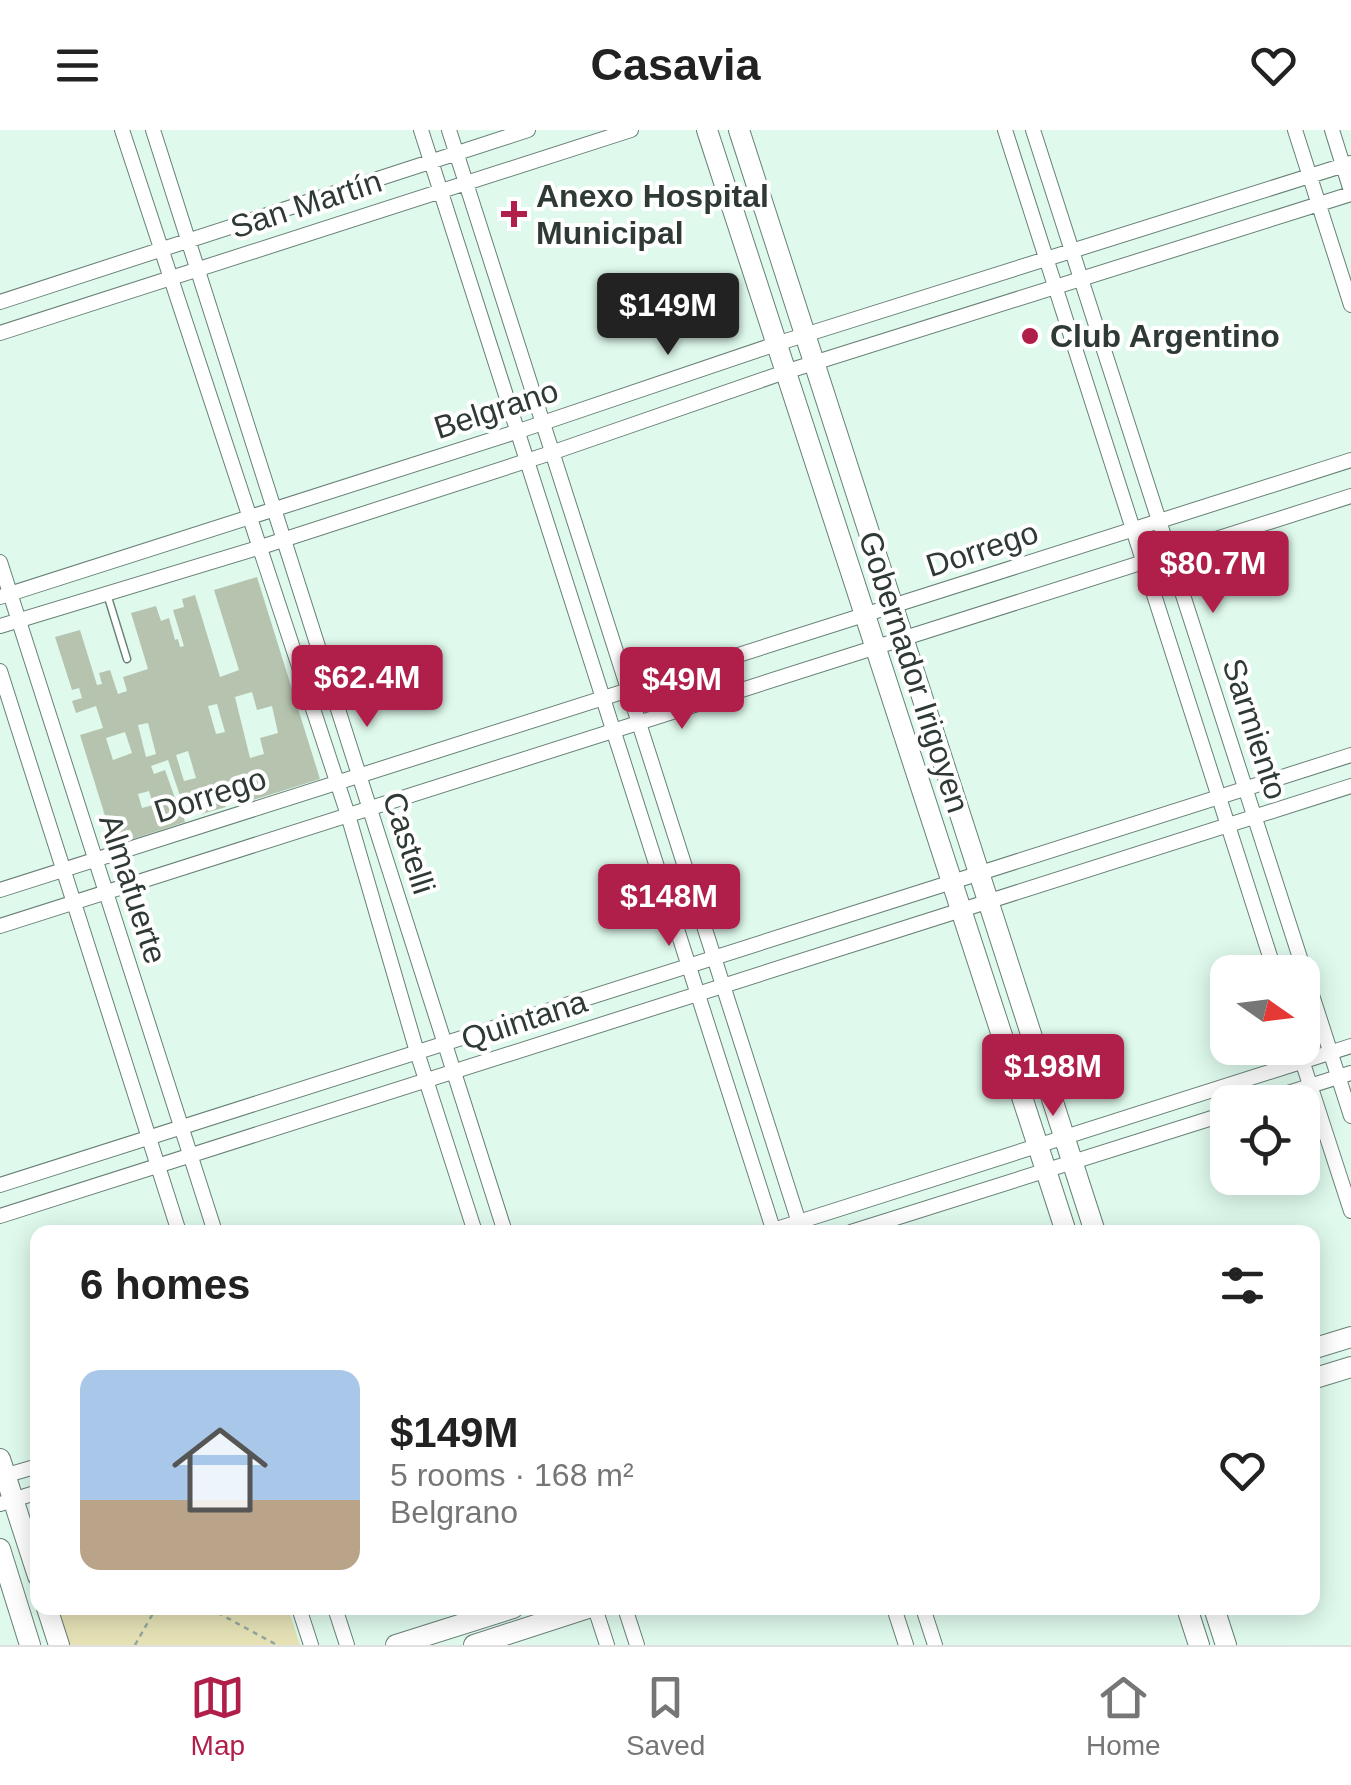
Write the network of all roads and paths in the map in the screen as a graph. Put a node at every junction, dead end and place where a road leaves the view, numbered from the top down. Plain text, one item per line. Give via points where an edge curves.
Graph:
1 (122, 130) edge
2 (153, 130) edge
3 (422, 130) edge
4 (449, 130) edge
5 (528, 130) edge
6 (630, 130) edge
7 (707, 130) edge
8 (739, 130) edge
9 (1005, 130) edge
10 (1034, 130) edge
11 (1296, 130) edge
12 (1332, 130) edge
13 (456, 153) junction
14 (432, 162) junction
15 (1347, 165) edge
16 (1310, 176) junction
17 (465, 182) junction
18 (440, 190) junction
19 (1351, 192) edge
20 (1319, 204) junction
21 (188, 241) junction
22 (160, 250) junction
23 (1072, 251) junction
24 (1046, 259) junction
25 (198, 268) junction
26 (169, 278) junction
27 (1081, 278) junction
28 (1055, 286) junction
29 (0, 302) edge
30 (1351, 304) edge
31 (0, 332) edge
32 (805, 335) junction
33 (776, 344) junction
34 (814, 362) junction
35 (785, 372) junction
36 (541, 424) junction
37 (519, 431) junction
38 (552, 452) junction
39 (528, 460) junction
40 (1351, 460) edge
41 (1351, 496) edge
42 (273, 510) junction
43 (252, 518) junction
44 (1160, 521) junction
45 (1133, 529) junction
46 (282, 540) junction
47 (261, 547) junction
48 (1170, 554) junction
49 (0, 562) edge
50 (1143, 562) junction
51 (106, 593) junction
52 (5, 596) edge
53 (892, 606) junction
54 (864, 615) junction
55 (18, 620) junction
56 (0, 626) edge
57 (903, 639) junction
58 (875, 648) junction
59 (126, 659) dead end
60 (0, 671) edge
61 (628, 690) junction
62 (603, 698) junction
63 (639, 723) junction
64 (614, 731) junction
65 (1351, 756) edge
66 (359, 776) junction
67 (338, 783) junction
68 (1351, 786) edge
69 (1246, 789) junction
70 (1218, 798) junction
71 (370, 808) junction
72 (348, 815) junction
73 (1255, 816) junction
74 (1228, 825) junction
75 (95, 860) junction
76 (64, 870) junction
77 (979, 874) junction
78 (951, 882) junction
79 (0, 890) edge
80 (106, 892) junction
81 (74, 902) junction
82 (988, 902) junction
83 (960, 910) junction
84 (0, 926) edge
85 (1269, 955) edge
86 (714, 958) junction
87 (689, 966) junction
88 (723, 986) junction
89 (698, 994) junction
90 (445, 1044) junction
91 (1351, 1046) edge
92 (417, 1052) junction
93 (1320, 1053) edge
94 (1331, 1053) junction
95 (1270, 1065) edge
96 (454, 1071) junction
97 (1345, 1075) edge
98 (426, 1080) junction
99 (1314, 1085) edge
100 (1320, 1114) edge
101 (1351, 1116) edge
102 (1210, 1118) edge
103 (181, 1128) junction
104 (149, 1138) junction
105 (1064, 1138) junction
106 (1037, 1146) junction
107 (190, 1155) junction
108 (1072, 1162) junction
109 (158, 1166) junction
110 (1045, 1170) junction
111 (0, 1185) edge
112 (1351, 1211) edge
113 (0, 1216) edge
114 (177, 1225) edge
115 (212, 1225) edge
116 (473, 1225) edge
117 (503, 1225) edge
118 (770, 1225) edge
119 (800, 1225) edge
120 (810, 1225) edge
121 (873, 1225) edge
122 (1064, 1225) edge
123 (1093, 1225) edge
124 (1351, 1337) edge
125 (1320, 1347) edge
126 (1351, 1367) edge
127 (1320, 1377) edge
128 (30, 1467) edge
129 (2, 1471) edge
130 (7, 1502) edge
131 (0, 1549) edge
132 (30, 1557) edge
133 (49, 1615) edge
134 (152, 1615) edge
135 (221, 1615) edge
136 (302, 1615) edge
137 (337, 1615) edge
138 (490, 1615) edge
139 (570, 1615) edge
140 (595, 1615) edge
141 (627, 1615) edge
142 (896, 1615) edge
143 (924, 1615) edge
144 (1189, 1615) edge
145 (1216, 1615) edge
146 (30, 1645) edge
147 (59, 1645) edge
148 (136, 1645) edge
149 (277, 1645) edge
150 (312, 1645) edge
151 (347, 1645) edge
152 (396, 1645) edge
153 (474, 1645) edge
154 (607, 1645) edge
155 (637, 1645) edge
156 (906, 1645) edge
157 (934, 1645) edge
158 (1199, 1645) edge
159 (1226, 1645) edge

1 - 22 street, Castelli
2 - 21 street, Castelli
3 - 14 street
4 - 13 street
5 - 13 street, San Martín
6 - 17 street, San Martín
7 - 33 street, Gobernador Irigoyen
8 - 32 street, Gobernador Irigoyen
9 - 24 street, Sarmiento
10 - 23 street, Sarmiento
11 - 16 street
12 - 15 street
13 - 14 street, San Martín
13 - 17 street
14 - 18 street
14 - 21 street, San Martín
15 - 16 street, Belgrano
15 - 19 street
16 - 20 street
16 - 23 street, Belgrano
17 - 18 street, San Martín
17 - 36 street
18 - 25 street, San Martín
18 - 37 street
19 - 20 street, Belgrano
20 - 27 street, Belgrano
20 - 30 street
21 - 22 street, San Martín
21 - 25 street, Castelli
22 - 26 street, Castelli
22 - 29 street, San Martín
23 - 24 street, Belgrano
23 - 27 street, Sarmiento
24 - 28 street, Sarmiento
24 - 32 street, Belgrano
25 - 26 street, San Martín
25 - 42 street, Castelli
26 - 31 street, San Martín
26 - 43 street, Castelli
27 - 28 street, Belgrano
27 - 44 street, Sarmiento
28 - 34 street, Belgrano
28 - 45 street, Sarmiento
32 - 33 street, Belgrano
32 - 34 street, Gobernador Irigoyen
33 - 35 street, Gobernador Irigoyen
33 - 36 street, Belgrano
34 - 35 street, Belgrano
34 - 53 street, Gobernador Irigoyen
35 - 38 street, Belgrano
35 - 54 street, Gobernador Irigoyen
36 - 37 street, Belgrano
36 - 38 street
37 - 39 street
37 - 42 street, Belgrano
38 - 39 street, Belgrano
38 - 61 street
39 - 46 street, Belgrano
39 - 62 street
40 - 44 street, Dorrego
41 - 48 street, Dorrego
42 - 43 street, Belgrano
42 - 46 street, Castelli
43 - 47 street, Castelli
43 - 52 street, Belgrano
44 - 45 street, Dorrego
44 - 48 street, Sarmiento
45 - 50 street, Sarmiento
45 - 53 street, Dorrego
46 - 47 street, Belgrano
46 - 66 street, Castelli
47 - 51 street, Belgrano
47 - 67 street, Castelli
48 - 50 street, Dorrego
48 - 69 street, Sarmiento
49 - 52 street, Almafuerte
50 - 57 street, Dorrego
50 - 70 street, Sarmiento
51 - 55 street, Belgrano
51 - 59 lane
52 - 55 street, Almafuerte
53 - 54 street, Dorrego
53 - 57 street, Gobernador Irigoyen
54 - 58 street, Gobernador Irigoyen
54 - 61 street, Dorrego
55 - 56 street, Belgrano
55 - 75 street, Almafuerte
57 - 58 street, Dorrego
57 - 77 street, Gobernador Irigoyen
58 - 63 street, Dorrego
58 - 78 street, Gobernador Irigoyen
60 - 76 street, Almafuerte
61 - 62 street, Dorrego
61 - 63 street
62 - 64 street
62 - 66 street, Dorrego
63 - 64 street, Dorrego
63 - 86 street
64 - 71 street, Dorrego
64 - 87 street
65 - 69 street, Quintana
66 - 67 street, Dorrego
66 - 71 street, Castelli
67 - 72 street, Castelli
67 - 75 street, Dorrego
68 - 73 street, Quintana
69 - 70 street, Quintana
69 - 73 street, Sarmiento
70 - 74 street, Sarmiento
70 - 77 street, Quintana
71 - 72 street, Dorrego
71 - 90 street, Castelli
72 - 80 street, Dorrego
72 - 92 street, Castelli
73 - 74 street, Quintana
73 - 94 street, Sarmiento
74 - 82 street, Quintana
74 - 85 street, Sarmiento
75 - 76 street, Dorrego
75 - 80 street, Almafuerte
76 - 79 street, Dorrego
76 - 81 street, Almafuerte
77 - 78 street, Quintana
77 - 82 street, Gobernador Irigoyen
78 - 83 street, Gobernador Irigoyen
78 - 86 street, Quintana
80 - 81 street, Dorrego
80 - 103 street, Almafuerte
81 - 84 street, Dorrego
81 - 104 street, Almafuerte
82 - 83 street, Quintana
82 - 105 street, Gobernador Irigoyen
83 - 88 street, Quintana
83 - 106 street, Gobernador Irigoyen
86 - 87 street, Quintana
86 - 88 street
87 - 89 street
87 - 90 street, Quintana
88 - 89 street, Quintana
88 - 119 street
89 - 96 street, Quintana
89 - 118 street
90 - 92 street, Quintana
90 - 96 street, Castelli
91 - 94 street
92 - 98 street, Castelli
92 - 103 street, Quintana
93 - 94 street
94 - 97 street, Sarmiento
95 - 105 street
96 - 98 street, Quintana
96 - 117 street, Castelli
97 - 99 street
97 - 101 street, Sarmiento
98 - 107 street, Quintana
98 - 116 street, Castelli
100 - 112 street
102 - 108 street
103 - 104 street, Quintana
103 - 107 street, Almafuerte
104 - 109 street, Almafuerte
104 - 111 street, Quintana
105 - 106 street
105 - 108 street, Gobernador Irigoyen
106 - 110 street, Gobernador Irigoyen
106 - 120 street
107 - 109 street, Quintana
107 - 115 street, Almafuerte
108 - 110 street
108 - 123 street, Gobernador Irigoyen
109 - 113 street, Quintana
109 - 114 street, Almafuerte
110 - 121 street
110 - 122 street, Gobernador Irigoyen
124 - 125 street
126 - 127 street
128 - 129 street
129 - 130 street
130 - 132 street
131 - 146 street
133 - 147 street
134 - 148 path
135 - 149 path
136 - 150 street
137 - 151 street
138 - 152 street
139 - 153 street
140 - 154 street
141 - 155 street
142 - 156 street
143 - 157 street
144 - 158 street
145 - 159 street

